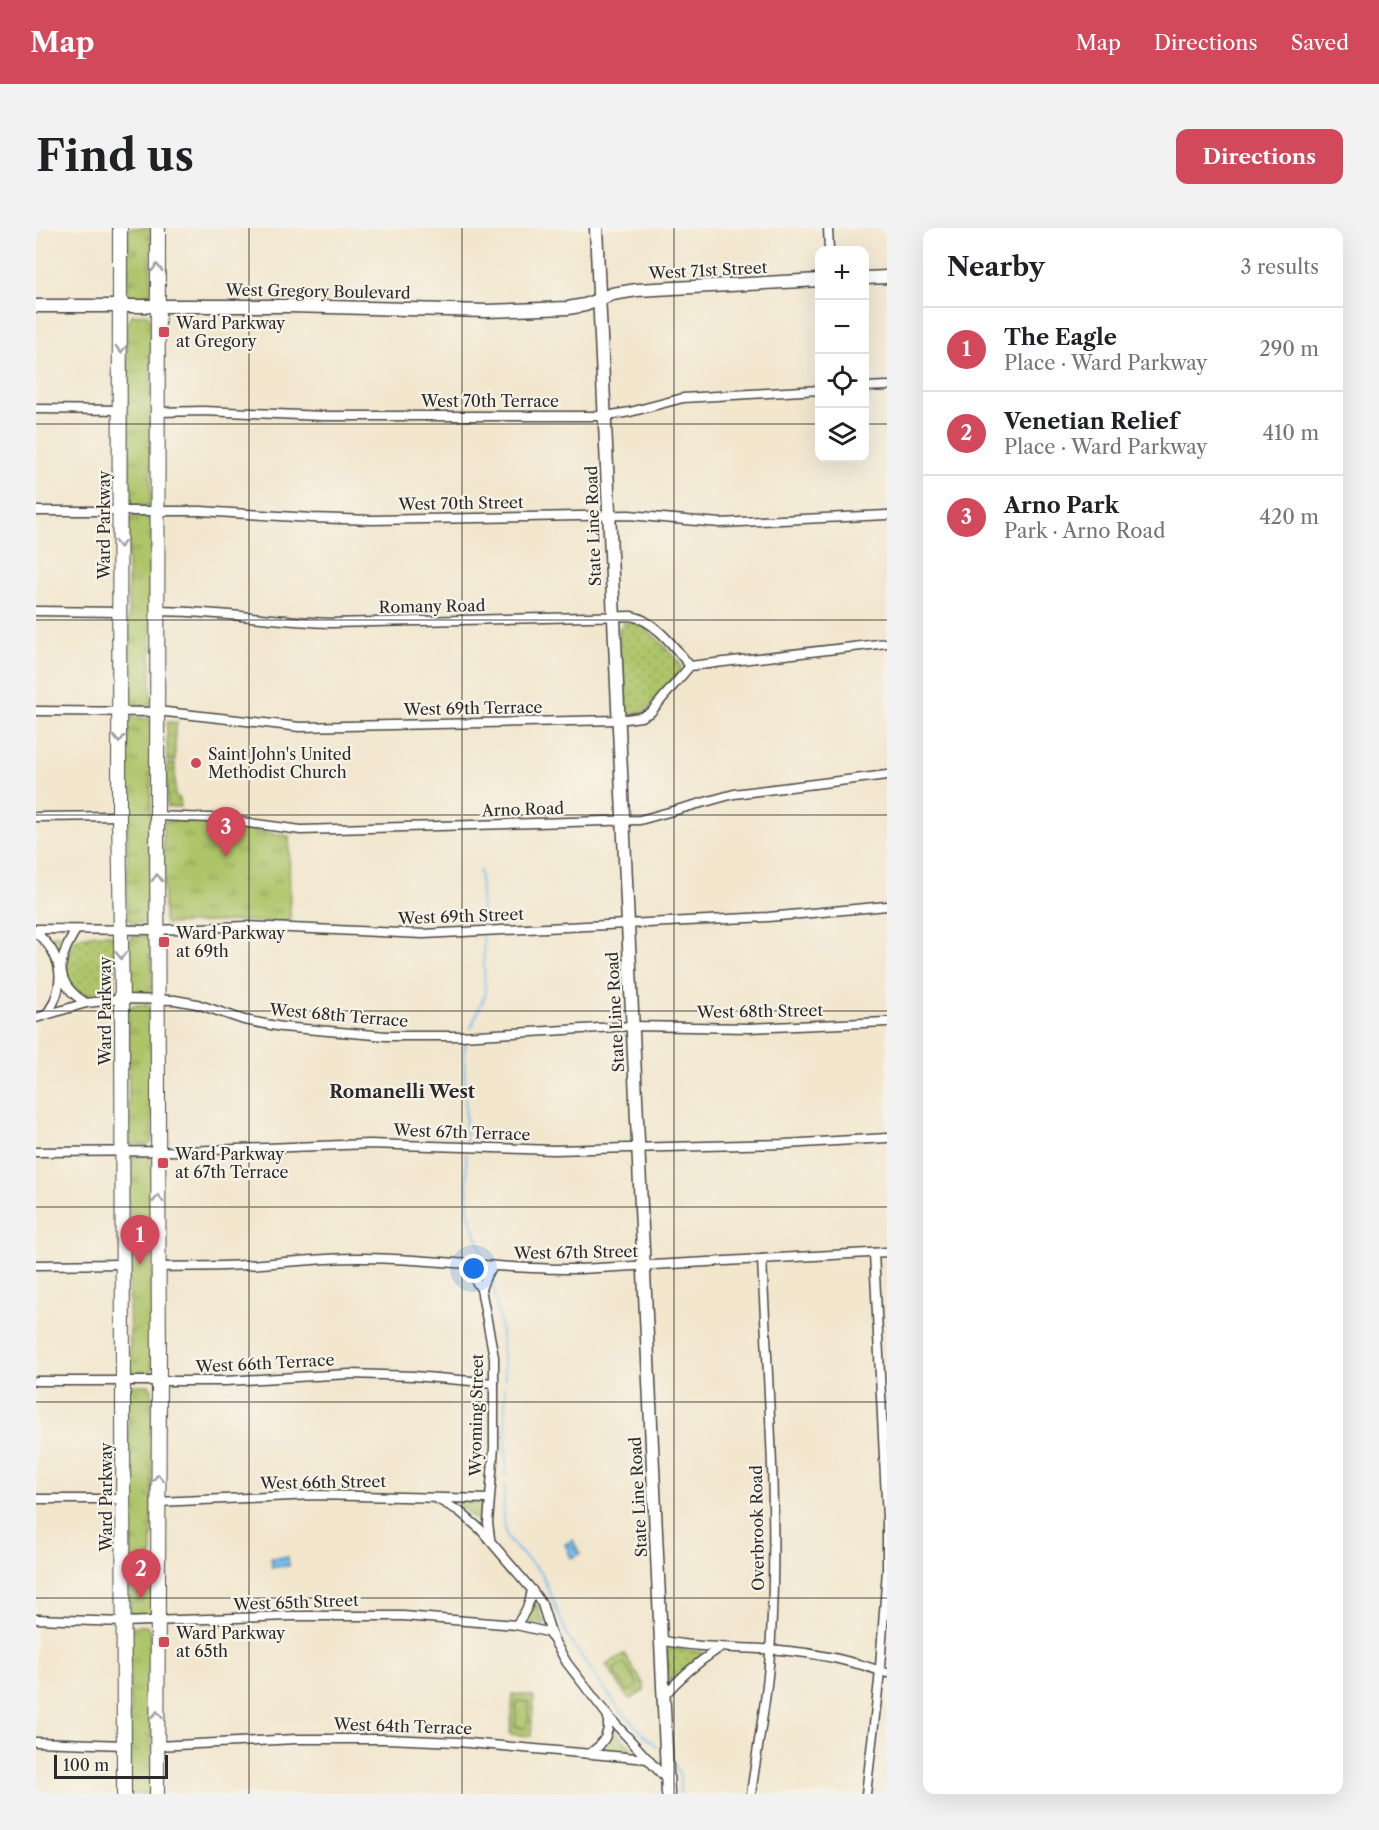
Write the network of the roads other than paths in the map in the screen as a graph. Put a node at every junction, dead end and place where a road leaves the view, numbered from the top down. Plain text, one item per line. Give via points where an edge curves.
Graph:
1 (120, 228) edge
2 (158, 228) edge
3 (596, 228) edge
4 (828, 228) edge
5 (830, 246) edge
6 (887, 277) edge
7 (869, 278) edge
8 (815, 280) edge
9 (599, 299) junction
10 (36, 306) edge
11 (121, 307) junction
12 (157, 307) junction
13 (887, 386) edge
14 (869, 387) edge
15 (815, 390) edge
16 (36, 409) edge
17 (121, 410) junction
18 (158, 412) junction
19 (605, 416) junction
20 (36, 511) edge
21 (120, 512) junction
22 (157, 513) junction
23 (609, 515) junction
24 (887, 515) edge
25 (36, 611) edge
26 (157, 611) junction
27 (121, 612) junction
28 (614, 617) junction
29 (887, 643) edge
30 (690, 666) junction
31 (36, 711) edge
32 (120, 712) junction
33 (157, 712) junction
34 (618, 720) junction
35 (887, 775) edge
36 (119, 816) junction
37 (157, 816) junction
38 (36, 818) edge
39 (623, 820) junction
40 (887, 906) edge
41 (628, 923) junction
42 (76, 930) junction
43 (121, 930) junction
44 (157, 930) junction
45 (36, 931) edge
46 (60, 973) junction
47 (122, 999) junction
48 (157, 999) junction
49 (86, 1003) junction
50 (47, 1014) junction
51 (36, 1018) edge
52 (887, 1022) edge
53 (633, 1026) junction
54 (887, 1138) edge
55 (638, 1147) junction
56 (122, 1151) junction
57 (158, 1151) junction
58 (36, 1152) edge
59 (887, 1252) edge
60 (874, 1253) junction
61 (762, 1260) junction
62 (464, 1263) junction
63 (123, 1264) junction
64 (36, 1265) edge
65 (493, 1266) junction
66 (158, 1267) junction
67 (644, 1267) junction
68 (481, 1289) junction
69 (36, 1381) edge
70 (123, 1381) junction
71 (159, 1381) junction
72 (494, 1383) junction
73 (434, 1497) junction
74 (36, 1499) edge
75 (122, 1499) junction
76 (489, 1499) junction
77 (158, 1502) junction
78 (490, 1539) junction
79 (532, 1590) junction
80 (36, 1619) edge
81 (157, 1621) junction
82 (123, 1622) junction
83 (516, 1625) junction
84 (554, 1639) junction
85 (661, 1640) junction
86 (718, 1648) junction
87 (770, 1650) junction
88 (883, 1672) edge
89 (663, 1697) junction
90 (608, 1716) junction
91 (36, 1742) edge
92 (124, 1745) junction
93 (156, 1746) junction
94 (589, 1754) junction
95 (648, 1759) junction
96 (667, 1780) junction
97 (124, 1794) edge
98 (157, 1794) edge
99 (668, 1794) edge
100 (751, 1794) edge
101 (866, 1794) edge

1 - 11 main road, Ward Parkway
12 -> 2 main road
3 - 9 main road, State Line Road
4 - 5 street
6 - 7 main road
8 - 9 main road, West 71st Street via 636,290
9 - 12 main road, West Gregory Boulevard via 568,308 487,311
9 - 19 main road, State Line Road
10 - 11 main road, West Gregory Boulevard
11 - 12 main road, West Gregory Boulevard
11 -> 17 main road, Ward Parkway
12 - 18 main road
13 - 14 street
15 - 19 street, West 70th Terrace via 683,398
16 - 17 street
17 - 21 main road, Ward Parkway
18 - 19 street, West 70th Terrace
18 - 22 main road
19 - 23 main road, State Line Road
20 - 21 street, West 70th Street
21 - 22 street, West 70th Street
21 -> 27 main road, Ward Parkway
22 - 23 street, West 70th Street via 230,512 372,520
22 - 26 main road
23 - 24 street, West 70th Street via 720,523
23 - 28 main road, State Line Road
25 - 27 street
26 - 28 street, Romany Road via 332,623
26 - 33 main road
27 - 32 main road, Ward Parkway
28 - 30 street, Romany Road via 631,616 648,622
28 - 34 main road, State Line Road
29 - 30 street
30 - 34 street, West 69th Terrace via 651,712
31 - 32 street, West 69th Terrace
32 - 33 street, West 69th Terrace
32 -> 36 main road, Ward Parkway
33 - 34 street, West 69th Terrace via 300,726
33 - 37 main road
34 - 39 main road, State Line Road
35 - 39 street, Arno Road via 734,794 647,818
36 - 38 street
36 - 43 main road, Ward Parkway
37 - 39 street, Arno Road via 202,817 301,830
44 -> 37 main road
39 - 41 main road, State Line Road
40 - 41 street, West 69th Street via 801,915
41 - 44 street, West 69th Street via 423,934 245,926
41 - 53 main road, State Line Road
42 - 43 street, West 69th Street
42 - 45 street, West 69th Street
42 - 46 street via 62,955
43 - 44 street, West 69th Street
43 -> 47 main road, Ward Parkway
44 - 48 main road
45 - 46 street, West 69th Street via 51,949
46 - 49 street via 72,992
46 - 50 street via 57,996
47 - 48 street, West 68th Terrace
47 - 49 street, West 68th Terrace
47 - 56 main road, Ward Parkway
48 - 53 street, West 68th Terrace via 197,1004 244,1020 282,1027 386,1036 461,1036
48 - 57 main road
49 - 50 street, West 68th Terrace
50 - 51 street, West 68th Terrace
52 - 53 street, West 68th Street via 749,1028
53 - 55 main road, State Line Road
54 - 55 street, West 67th Terrace
55 - 57 street, West 67th Terrace via 554,1150 369,1144
55 - 67 main road, State Line Road
56 - 57 street, West 67th Terrace
56 - 58 street, West 67th Terrace
56 - 63 main road, Ward Parkway
66 -> 57 main road
59 - 60 street, West 67th Street
60 - 61 street, West 67th Street
60 - 88 street via 887,1528
61 - 67 street, West 67th Street
61 - 87 street, Overbrook Road via 773,1510
62 - 65 street, West 67th Street
62 - 66 street, West 67th Street via 362,1257 244,1266
62 - 68 street, Wyoming Street
63 - 64 street
63 - 70 main road, Ward Parkway
65 - 67 street, West 67th Street via 533,1270
65 - 68 street
66 - 71 main road
67 - 85 main road, State Line Road
68 - 72 street, Wyoming Street via 494,1357
69 - 70 street, West 66th Terrace
70 - 71 street, West 66th Terrace
70 - 75 main road, Ward Parkway
71 - 72 street, West 66th Terrace via 350,1374
77 -> 71 main road
72 - 76 street, Wyoming Street
73 - 76 street, West 66th Street
73 - 77 street, West 66th Street via 314,1495
73 - 78 street via 459,1511
74 - 75 street
75 - 82 main road, Ward Parkway
76 - 78 street, Wyoming Street
77 - 81 main road
78 - 79 street
79 - 83 street via 526,1611
79 - 84 street
80 - 82 street, West 65th Street
81 - 82 street, West 65th Street
81 - 83 street, West 65th Street via 357,1615
93 -> 81 main road
82 - 92 main road, Ward Parkway
83 - 84 street, West 65th Street via 547,1632
84 - 90 street via 581,1683
85 - 86 street
85 - 89 main road, State Line Road
86 - 87 street
86 - 89 street
87 - 88 street via 822,1656
87 - 100 street, Overbrook Road
88 - 101 street
89 - 96 main road, State Line Road
90 - 94 street via 605,1738
90 - 95 street
91 - 92 street
92 - 97 main road, Ward Parkway
93 - 94 street, West 64th Terrace via 387,1739
93 - 98 main road
94 - 95 street, West 64th Terrace
95 - 96 street
96 - 99 main road, State Line Road

